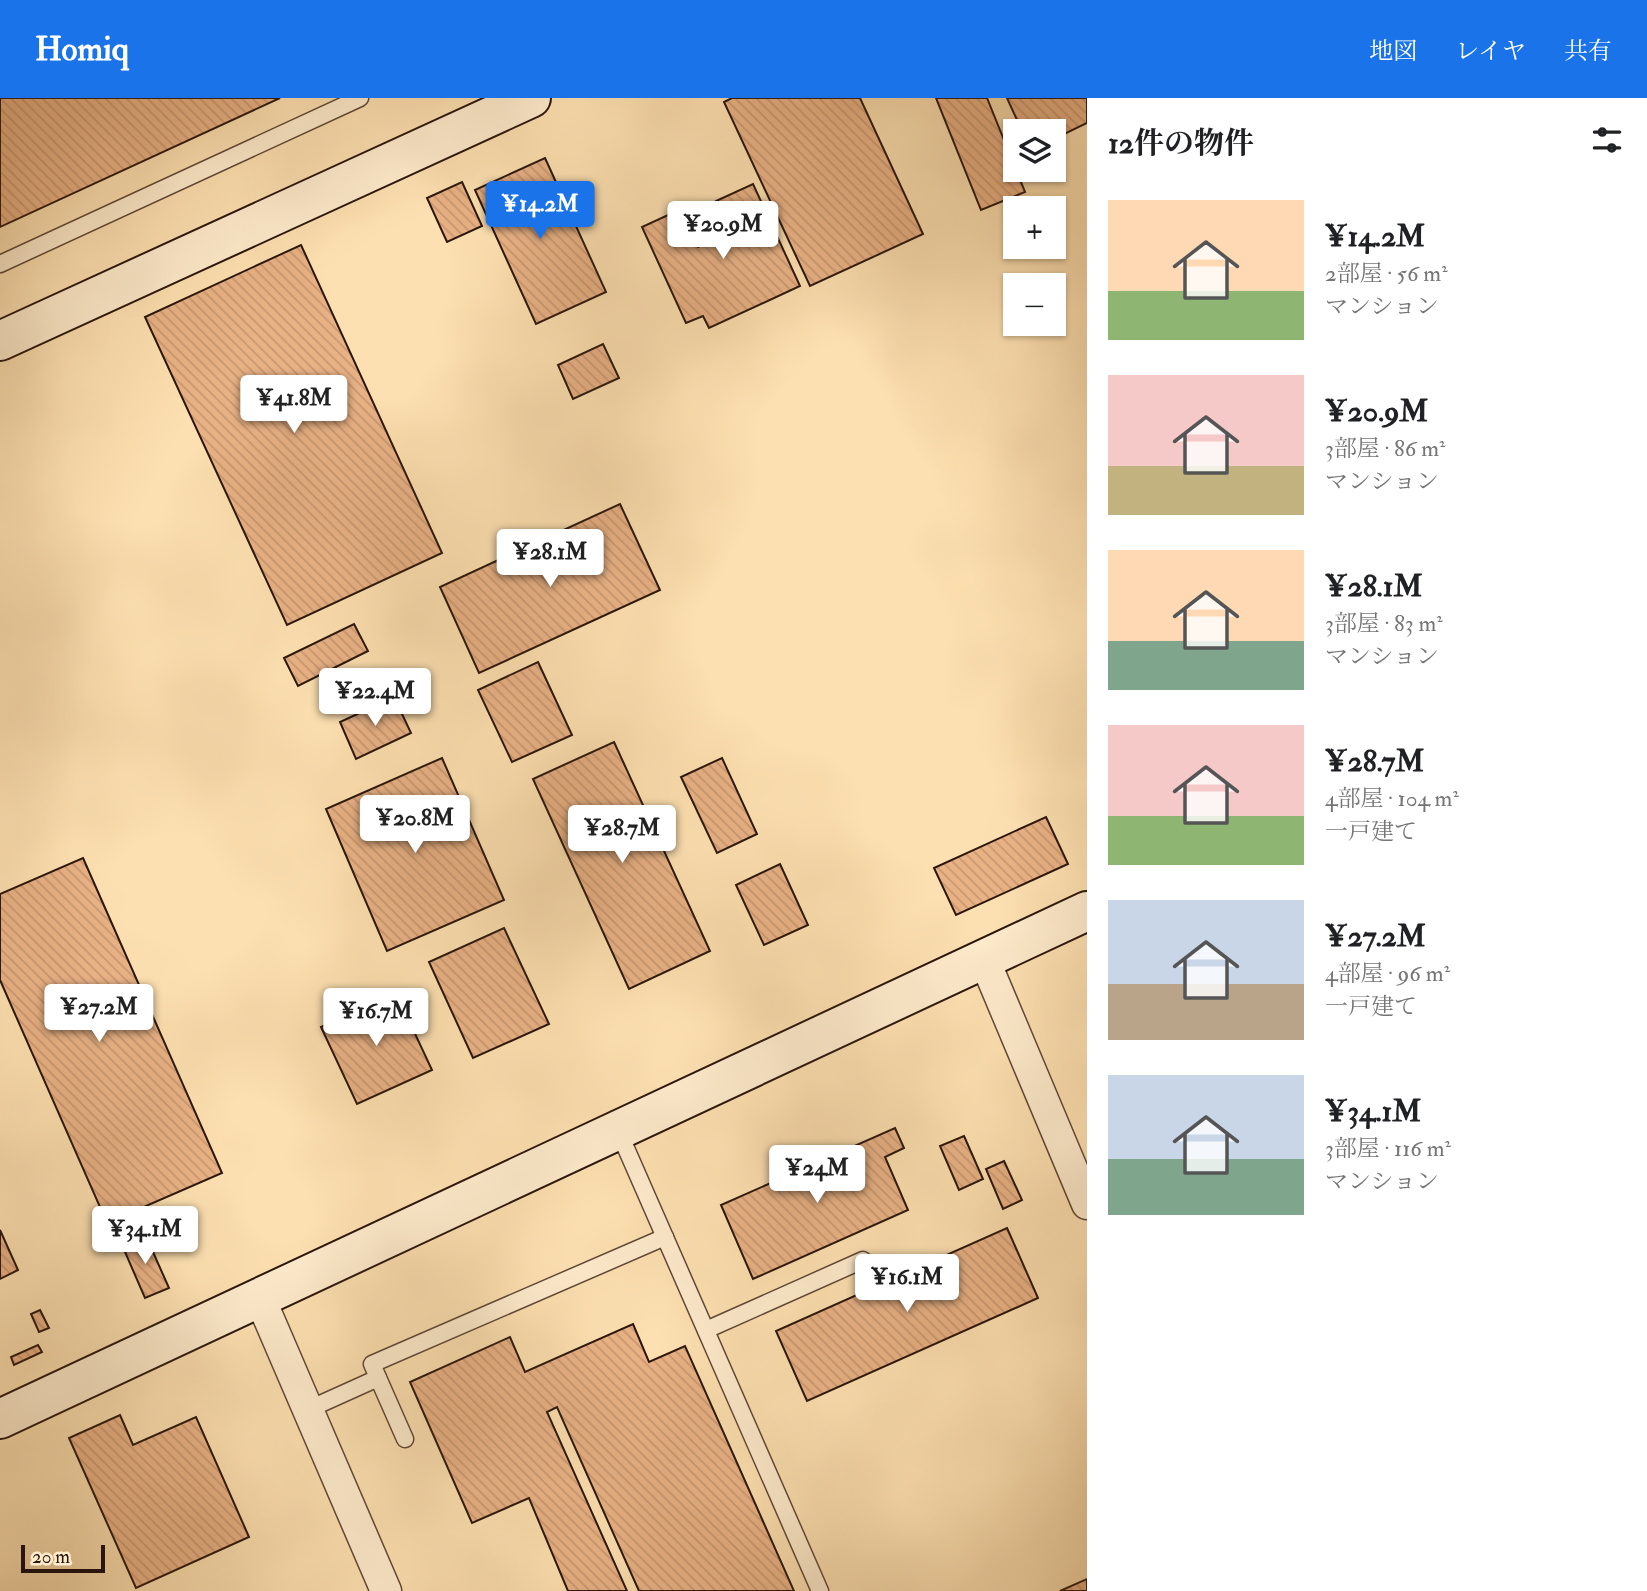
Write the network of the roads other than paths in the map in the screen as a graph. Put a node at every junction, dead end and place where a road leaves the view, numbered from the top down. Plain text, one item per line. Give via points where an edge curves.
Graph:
1 (360, 98) edge
2 (531, 98) edge
3 (0, 264) edge
4 (0, 341) edge
5 (1087, 911) edge
6 (984, 960) junction
7 (618, 1130) junction
8 (1087, 1205) edge
9 (665, 1237) junction
10 (863, 1259) dead end
11 (259, 1297) junction
12 (706, 1329) junction
13 (378, 1378) junction
14 (307, 1410) junction
15 (0, 1419) edge
16 (405, 1439) dead end
17 (386, 1591) edge
18 (820, 1591) edge

1 - 3 lane
2 - 4 street
5 - 6 street
6 - 7 street
6 - 8 street
7 - 9 lane
7 - 11 street
9 - 12 lane
9 - 13 lane via 372,1364
10 - 12 lane
11 - 14 street
11 - 15 street
12 - 18 lane
13 - 14 lane
13 - 16 lane
14 - 17 street

